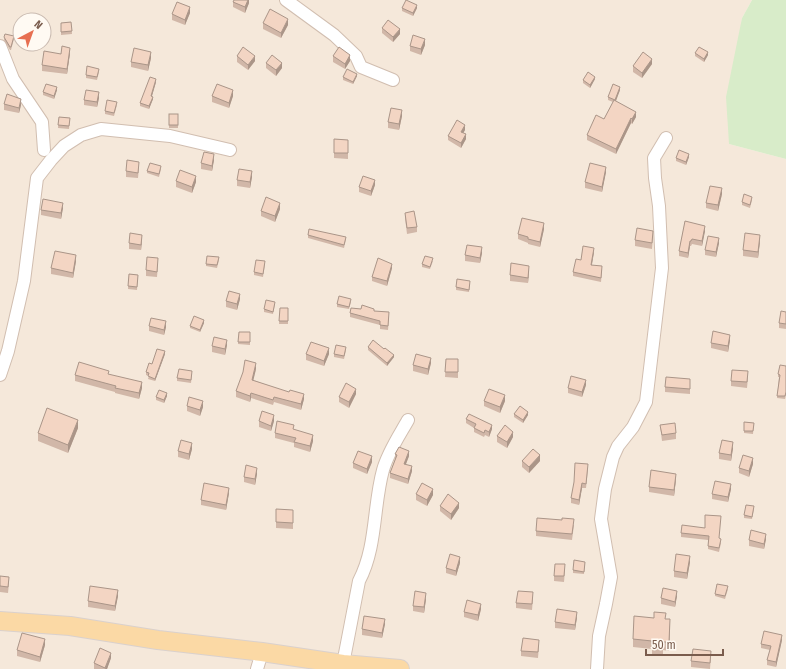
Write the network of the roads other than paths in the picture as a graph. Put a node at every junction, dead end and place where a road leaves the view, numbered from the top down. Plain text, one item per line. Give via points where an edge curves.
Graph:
1 (286, 0) edge
2 (0, 46) edge
3 (393, 80) dead end
4 (666, 138) dead end
5 (44, 150) dead end
6 (230, 150) dead end
7 (0, 375) edge
8 (408, 420) dead end
9 (0, 621) edge
10 (259, 661) edge
11 (343, 664) junction
12 (362, 667) edge
13 (400, 669) edge
14 (597, 669) edge

1 - 3 street via 334,35 356,56 361,67
2 - 5 street via 13,79 42,122
4 - 14 street via 654,158 662,268 646,402 633,427 618,446 605,489 601,519 611,577 599,636
6 - 7 street via 170,136 101,130 81,135 64,146 37,178 24,281
8 - 11 street via 383,469 370,552 359,581
9 - 10 main road via 70,626 158,640
10 - 11 main road
11 - 12 main road
12 - 13 main road

